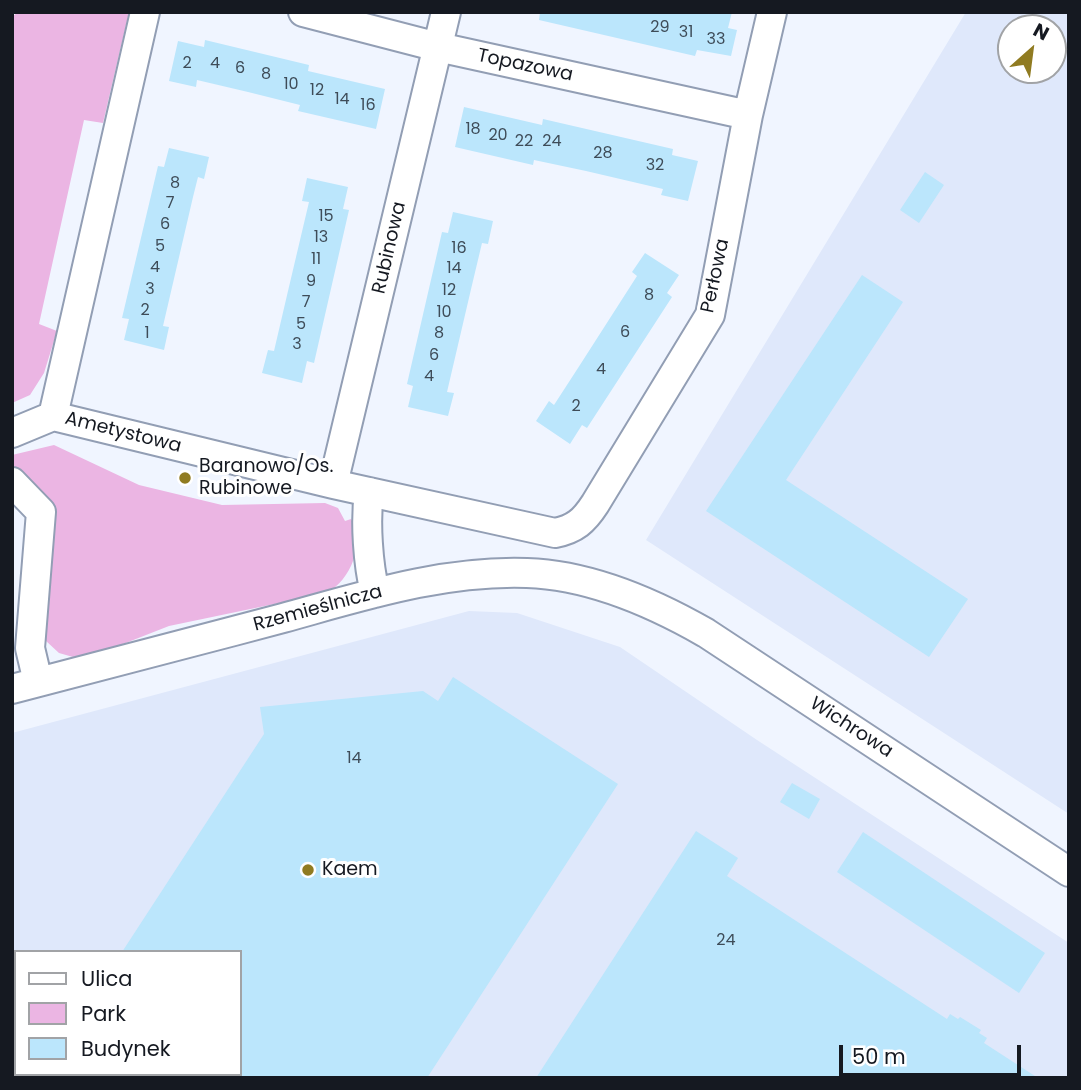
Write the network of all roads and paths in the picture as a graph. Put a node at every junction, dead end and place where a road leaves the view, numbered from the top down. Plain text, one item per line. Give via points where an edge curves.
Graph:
1 (145, 12) edge
2 (303, 12) edge
3 (446, 12) edge
4 (772, 12) edge
5 (438, 47) junction
6 (748, 115) junction
7 (53, 416) junction
8 (12, 433) edge
9 (12, 482) edge
10 (333, 485) junction
11 (369, 492) junction
12 (555, 533) joint
13 (375, 593) junction
14 (627, 595) joint
15 (25, 686) edge
16 (1069, 872) edge

1 - 7 street, Ametystowa
2 - 5 street, Topazowa
3 - 5 street, Rubinowa
4 - 6 street, Perłowa
5 - 6 street, Topazowa
5 - 10 street, Rubinowa
6 - 12 street, Perłowa via 710,315 584,521
7 - 8 street
7 - 10 street, Ametystowa
9 - 15 street via 41,512
10 - 11 street, Ametystowa
11 - 12 street, Ametystowa
11 - 13 street
13 - 14 street, Rzemieślnicza via 442,578 529,573
13 - 15 street, Rzemieślnicza
14 - 16 street, Wichrowa via 706,633

